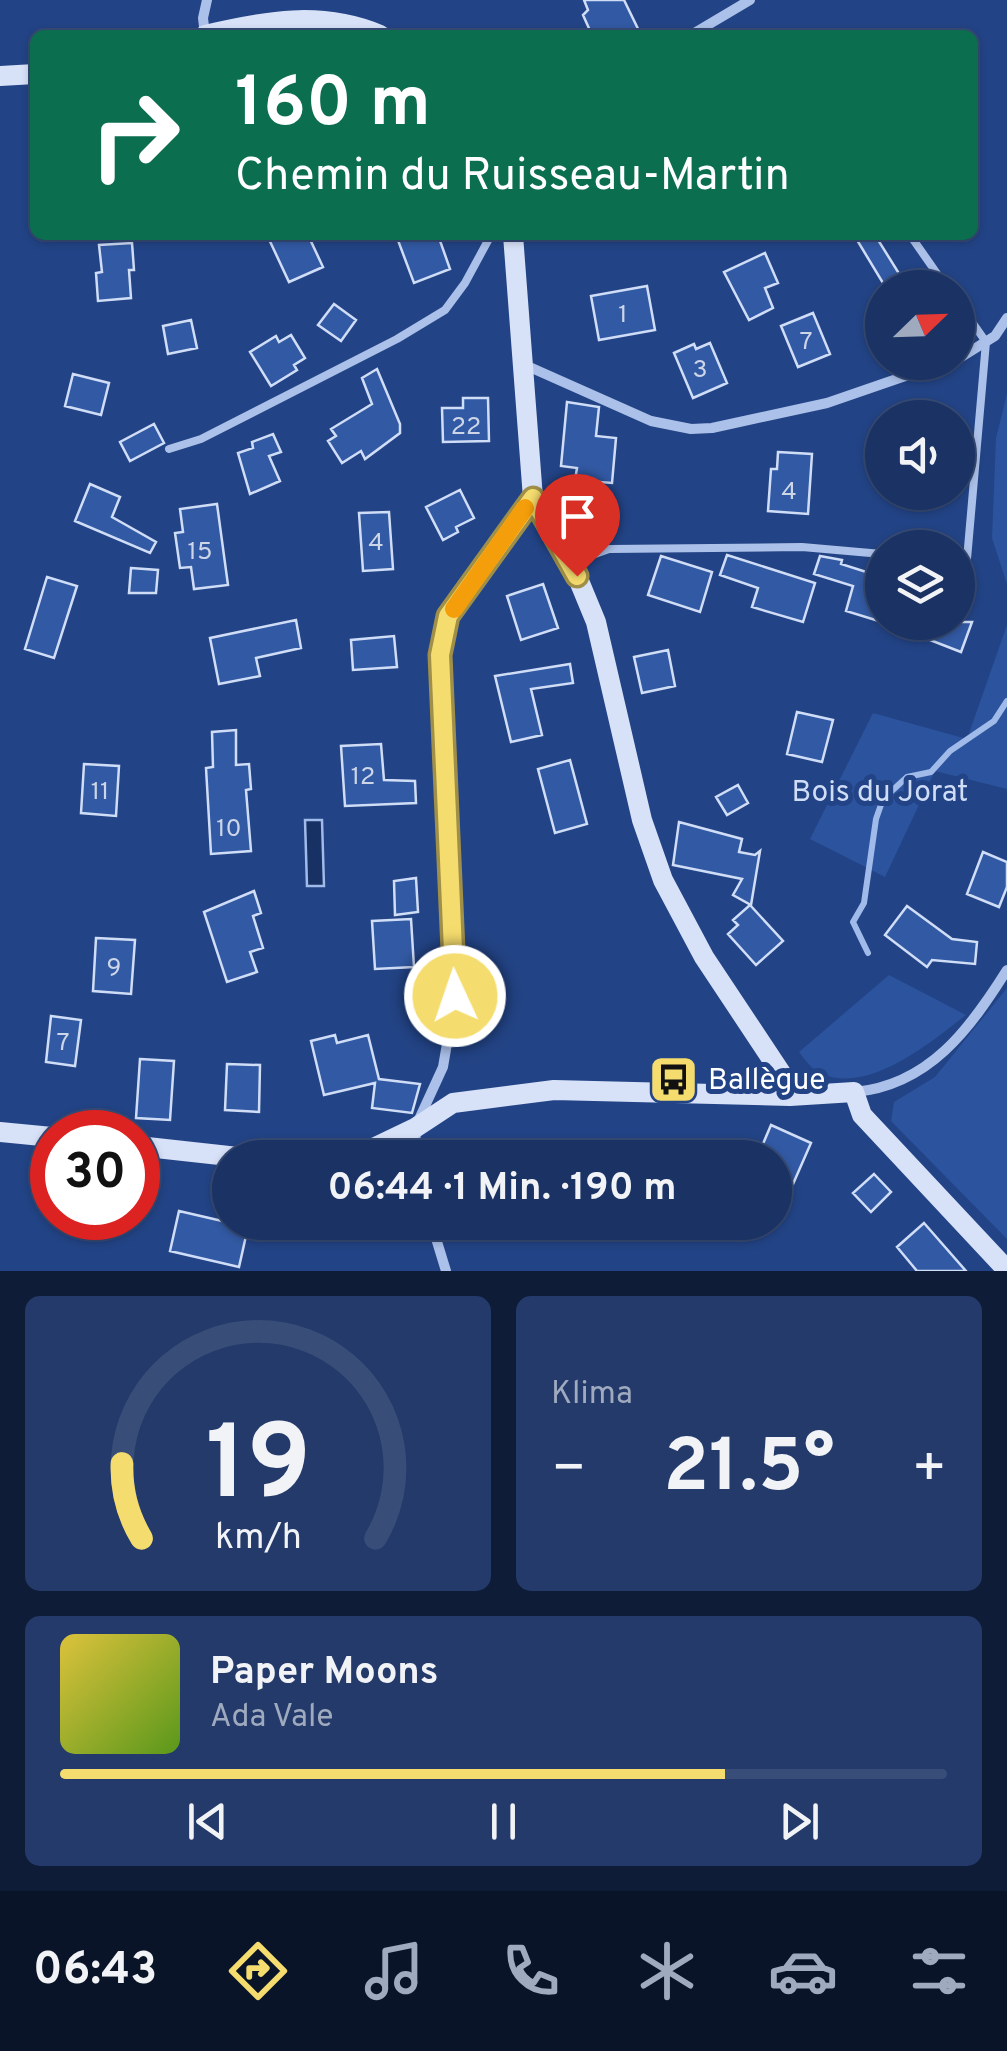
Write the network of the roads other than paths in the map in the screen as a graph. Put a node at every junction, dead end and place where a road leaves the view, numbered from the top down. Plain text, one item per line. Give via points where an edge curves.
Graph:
1 (208, 0) edge
2 (750, 0) edge
3 (204, 30) edge
4 (227, 30) edge
5 (360, 30) edge
6 (699, 30) edge
7 (30, 74) edge
8 (0, 76) edge
9 (488, 240) edge
10 (513, 240) edge
11 (914, 240) edge
12 (935, 270) edge
13 (1007, 318) edge
14 (975, 326) edge
15 (986, 342) junction
16 (975, 349) edge
17 (522, 364) junction
18 (894, 380) edge
19 (169, 449) dead end
20 (533, 498) junction
21 (970, 530) edge
22 (865, 553) edge
23 (570, 563) junction
24 (1007, 970) edge
25 (854, 1092) junction
26 (790, 1096) junction
27 (415, 1128) junction
28 (0, 1132) edge
29 (30, 1135) edge
30 (390, 1140) edge
31 (416, 1140) edge
32 (160, 1148) edge
33 (212, 1154) edge
34 (437, 1240) edge
35 (1007, 1270) edge
36 (446, 1271) edge

1 - 3 street
2 - 6 street
4 - 5 street via 312,18
7 - 8 street
9 - 19 lane via 445,310 201,440
10 - 17 street
11 - 12 lane
13 - 15 street
14 - 15 lane
15 - 16 street
15 - 21 lane
17 - 18 street via 652,421 690,428 827,403
17 - 20 street
20 - 23 street
20 - 27 street via 448,616 440,655 455,996 443,1066
22 - 23 lane via 608,549
23 - 26 street via 596,622 662,880
24 - 25 street via 929,1066 879,1090
25 - 26 street
25 - 35 street via 862,1116
26 - 27 street via 554,1090 453,1103
27 - 30 street
27 - 31 street
28 - 29 street
32 - 33 street
34 - 36 street

